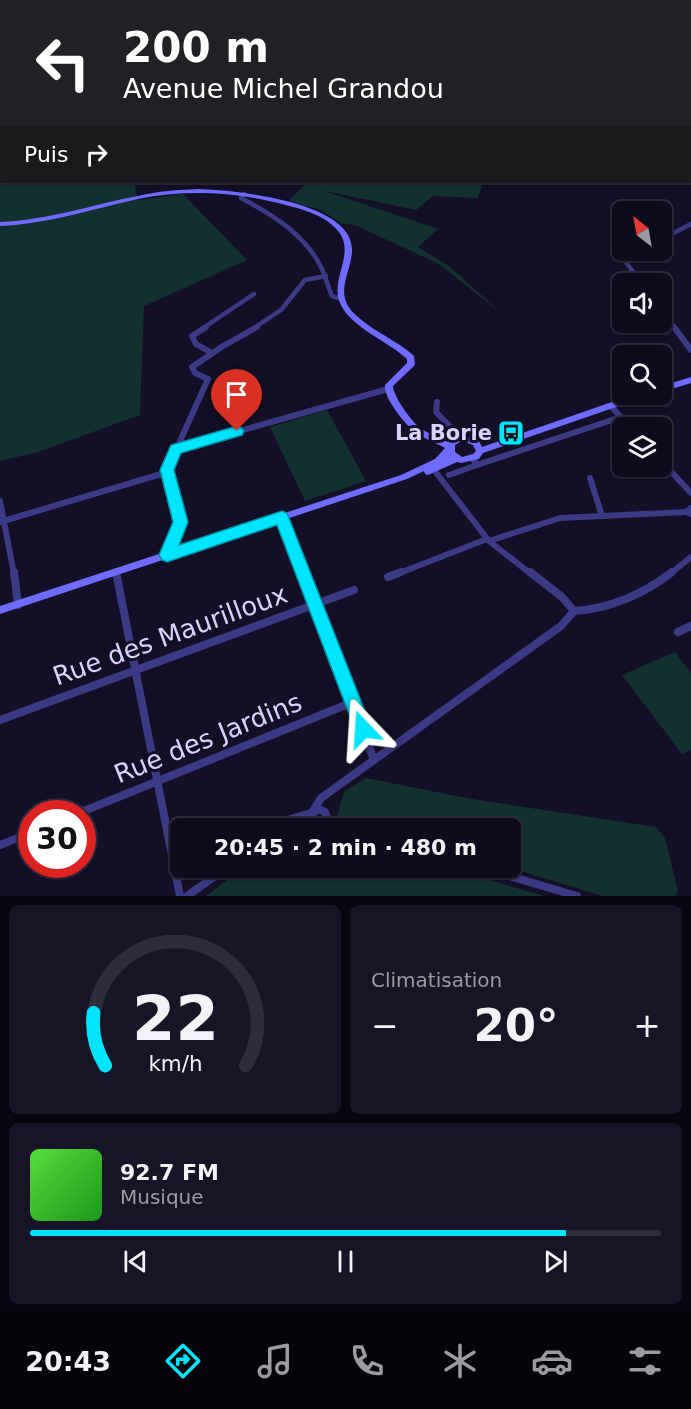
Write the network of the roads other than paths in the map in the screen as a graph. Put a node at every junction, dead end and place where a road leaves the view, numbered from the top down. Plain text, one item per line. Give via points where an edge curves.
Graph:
1 (243, 194) junction
2 (0, 224) edge
3 (691, 224) edge
4 (672, 233) edge
5 (326, 276) junction
6 (254, 294) dead end
7 (341, 299) junction
8 (672, 324) edge
9 (691, 350) edge
10 (210, 352) junction
11 (691, 380) edge
12 (672, 386) edge
13 (388, 389) junction
14 (437, 402) dead end
15 (617, 405) edge
16 (612, 407) junction
17 (621, 417) edge
18 (612, 420) edge
19 (478, 447) junction
20 (176, 449) junction
21 (450, 449) junction
22 (458, 458) junction
23 (475, 462) junction
24 (434, 470) junction
25 (168, 472) junction
26 (672, 473) edge
27 (449, 475) dead end
28 (404, 477) junction
29 (590, 478) dead end
30 (441, 479) junction
31 (691, 493) edge
32 (0, 501) edge
33 (689, 511) edge
34 (602, 516) junction
35 (282, 517) junction
36 (2, 521) edge
37 (488, 540) junction
38 (167, 555) junction
39 (691, 556) edge
40 (116, 572) junction
41 (388, 577) dead end
42 (354, 590) dead end
43 (315, 604) junction
44 (18, 605) junction
45 (0, 610) edge
46 (574, 611) junction
47 (691, 626) edge
48 (678, 632) dead end
49 (136, 670) junction
50 (353, 702) junction
51 (0, 720) edge
52 (374, 760) junction
53 (158, 781) junction
54 (328, 792) junction
55 (96, 806) edge
56 (312, 812) junction
57 (325, 812) junction
58 (294, 818) edge
59 (311, 818) edge
60 (325, 818) edge
61 (18, 838) edge
62 (0, 845) edge
63 (212, 878) edge
64 (516, 878) edge
65 (180, 896) edge
66 (187, 896) edge
67 (577, 896) edge

1 - 2 street via 154,194 51,219
1 - 5 street via 241,198 290,226
1 - 7 street via 303,208 337,224 349,245
3 - 4 street
5 - 7 street via 332,296
5 - 10 street via 305,280 282,311
6 - 10 street via 192,336 198,346
7 - 13 street via 353,316 411,358 411,364
8 - 9 street
10 - 20 street via 192,367 195,373 207,377 207,382
11 - 12 street
13 - 20 street
13 - 21 street via 415,428
14 - 21 street via 436,412
15 - 16 street
16 - 17 street
16 - 19 street
18 - 23 street
19 - 21 street via 469,438
19 - 23 street
20 - 25 street
21 - 22 street
21 - 22 street
21 - 24 street
21 - 28 street via 433,464
21 - 30 street
22 - 23 street
23 - 27 street
24 - 28 street
24 - 30 street
25 - 36 street
25 - 38 street via 180,522
26 - 31 street
28 - 35 street
29 - 34 street
30 - 37 street
32 - 36 street
33 - 34 street
34 - 37 street via 560,518
35 - 38 street
35 - 43 street
36 - 44 street
37 - 41 street
37 - 46 street via 562,597
38 - 40 street
39 - 46 street via 653,586 596,610
40 - 44 street
40 - 49 street
42 - 43 street, Rue des Maurilloux
43 - 49 street, Rue des Maurilloux
43 - 50 street
44 - 45 street
46 - 52 street via 561,626
47 - 48 street
49 - 51 street, Rue des Maurilloux
49 - 53 street
50 - 52 street
50 - 53 street, Rue des Jardins
52 - 54 street
53 - 55 street, Rue des Jardins
53 - 65 street
54 - 56 street
54 - 57 street
56 - 57 street
56 - 58 street
56 - 59 street
57 - 60 street
61 - 62 street
63 - 66 street
64 - 67 street

